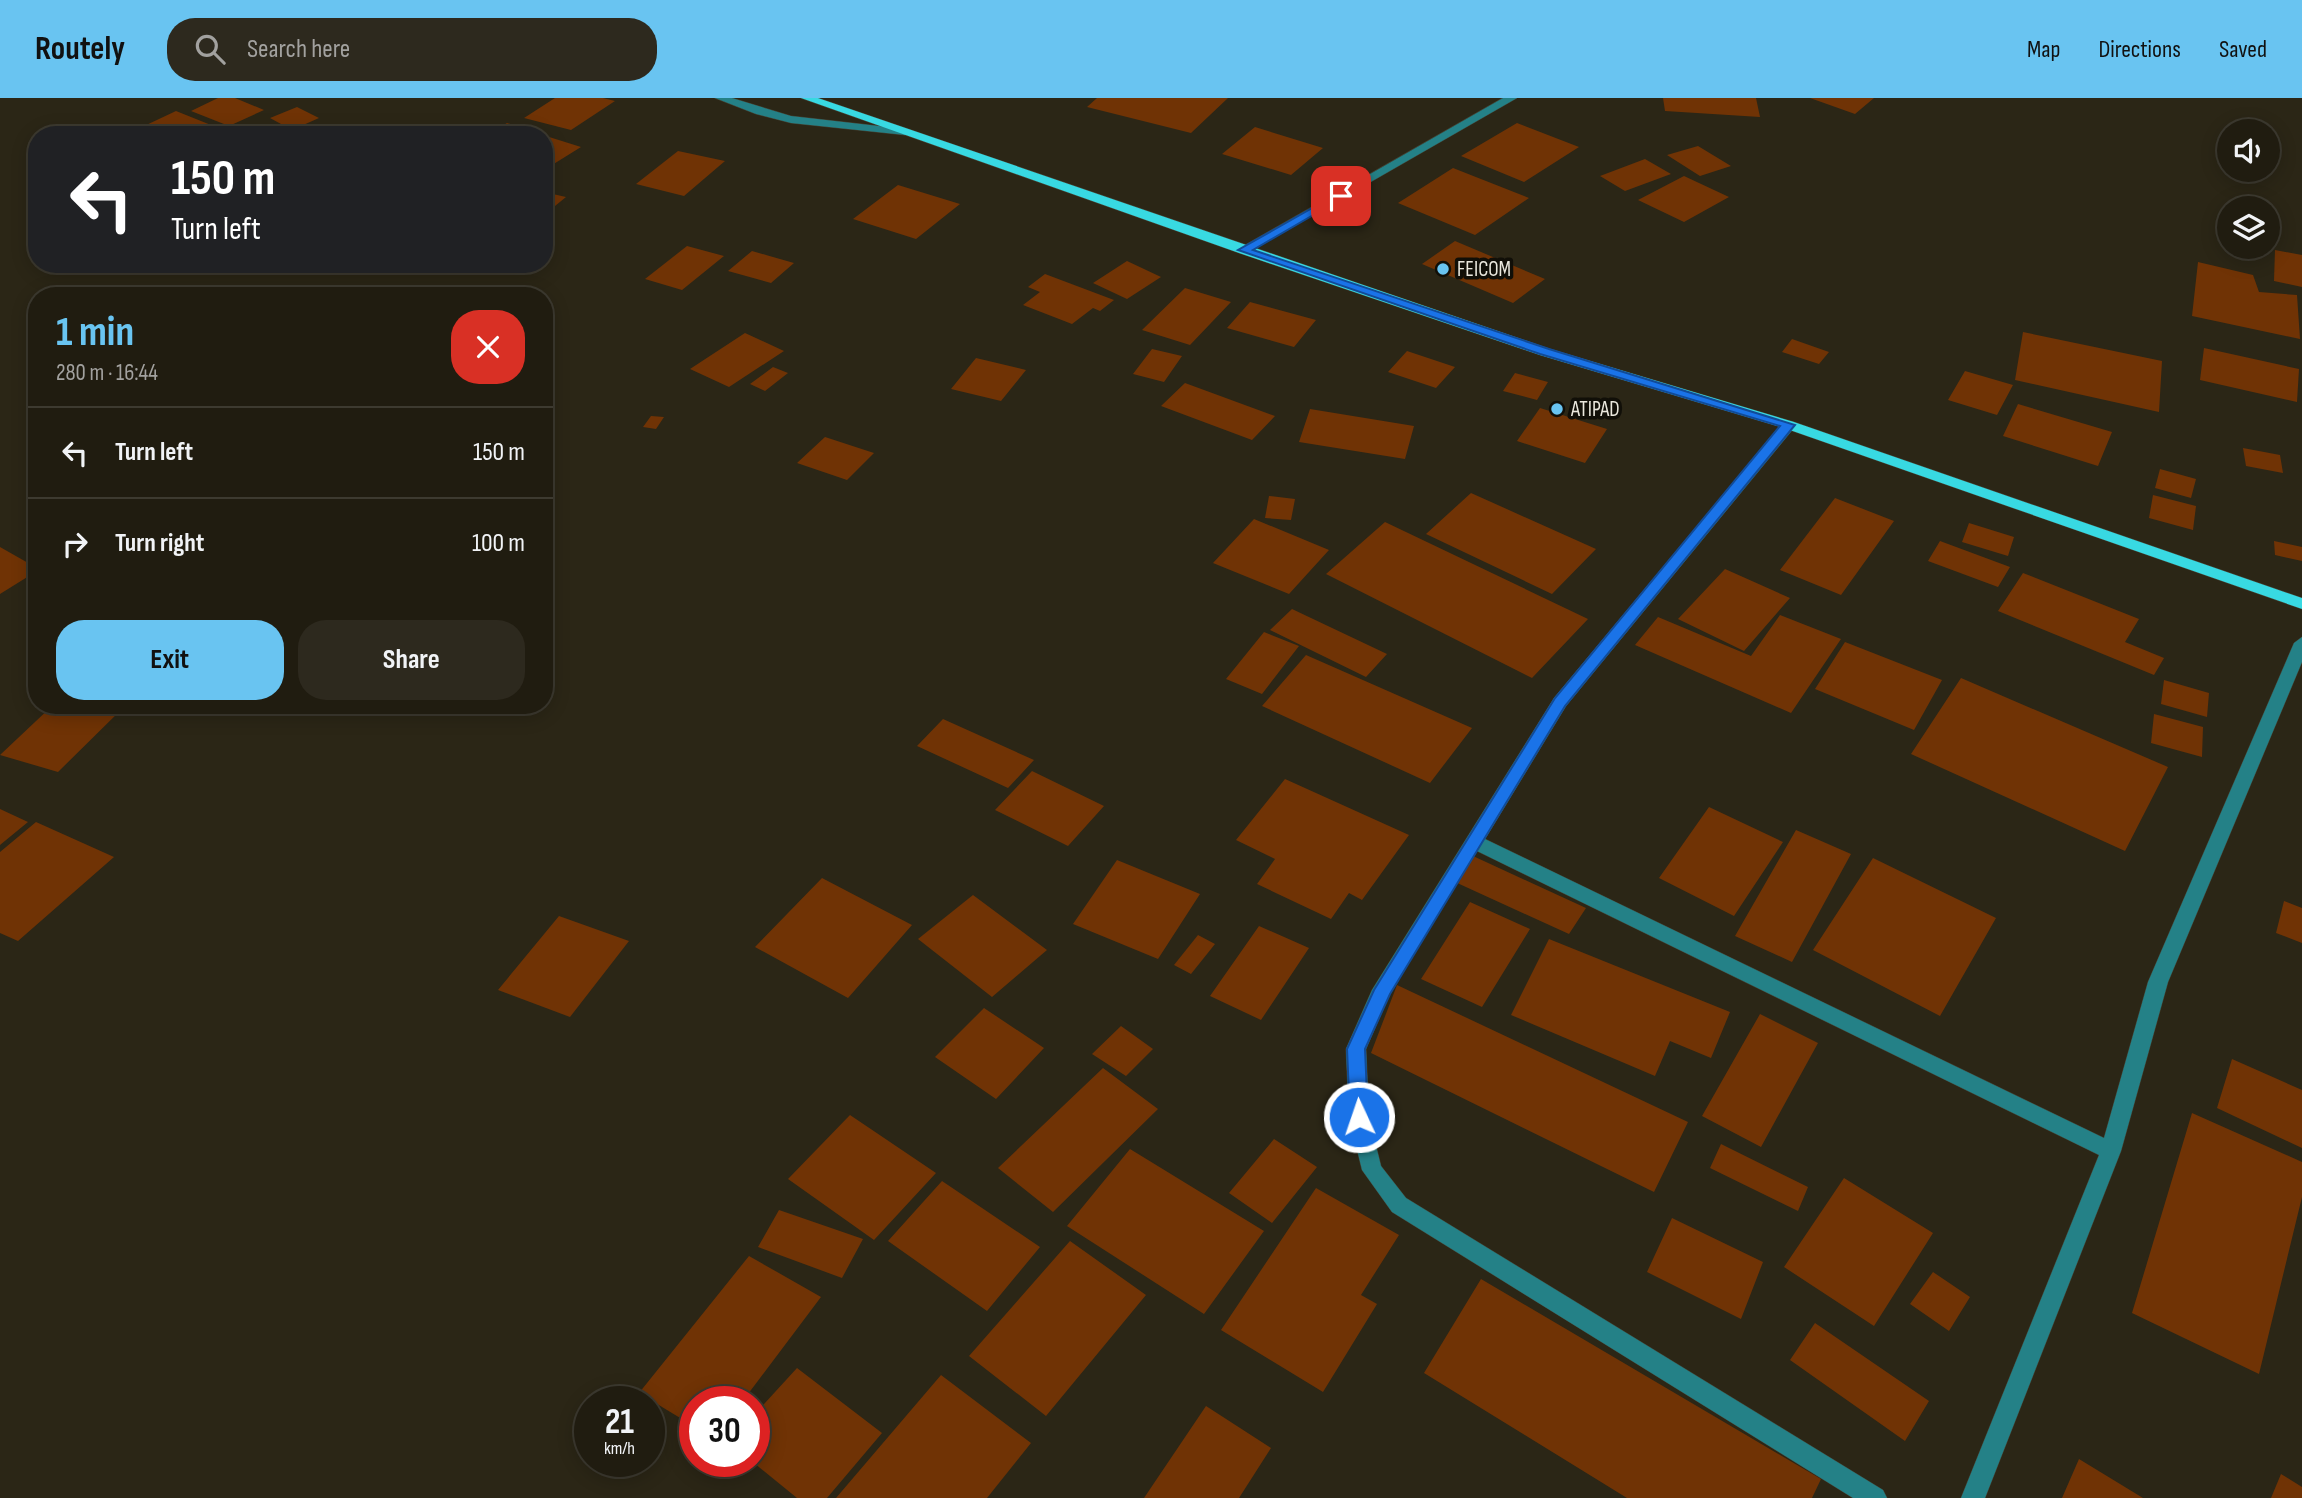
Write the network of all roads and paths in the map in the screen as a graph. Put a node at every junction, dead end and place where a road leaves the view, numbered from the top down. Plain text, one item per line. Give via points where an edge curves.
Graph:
1 (721, 98) edge
2 (807, 98) edge
3 (1511, 98) edge
4 (905, 132) junction
5 (1243, 250) junction
6 (1789, 425) junction
7 (2302, 604) edge
8 (2302, 643) edge
9 (1475, 842) junction
10 (2111, 1151) junction
11 (1875, 1498) edge
12 (1973, 1498) edge

1 - 4 street via 800,121
2 - 4 main road
3 - 5 street
4 - 5 main road
5 - 6 main road via 1545,352
6 - 7 main road
6 - 9 street via 1560,702
8 - 10 street via 2158,982
9 - 10 street
9 - 11 street via 1382,990 1356,1049 1359,1117 1372,1170 1399,1205
10 - 12 street

